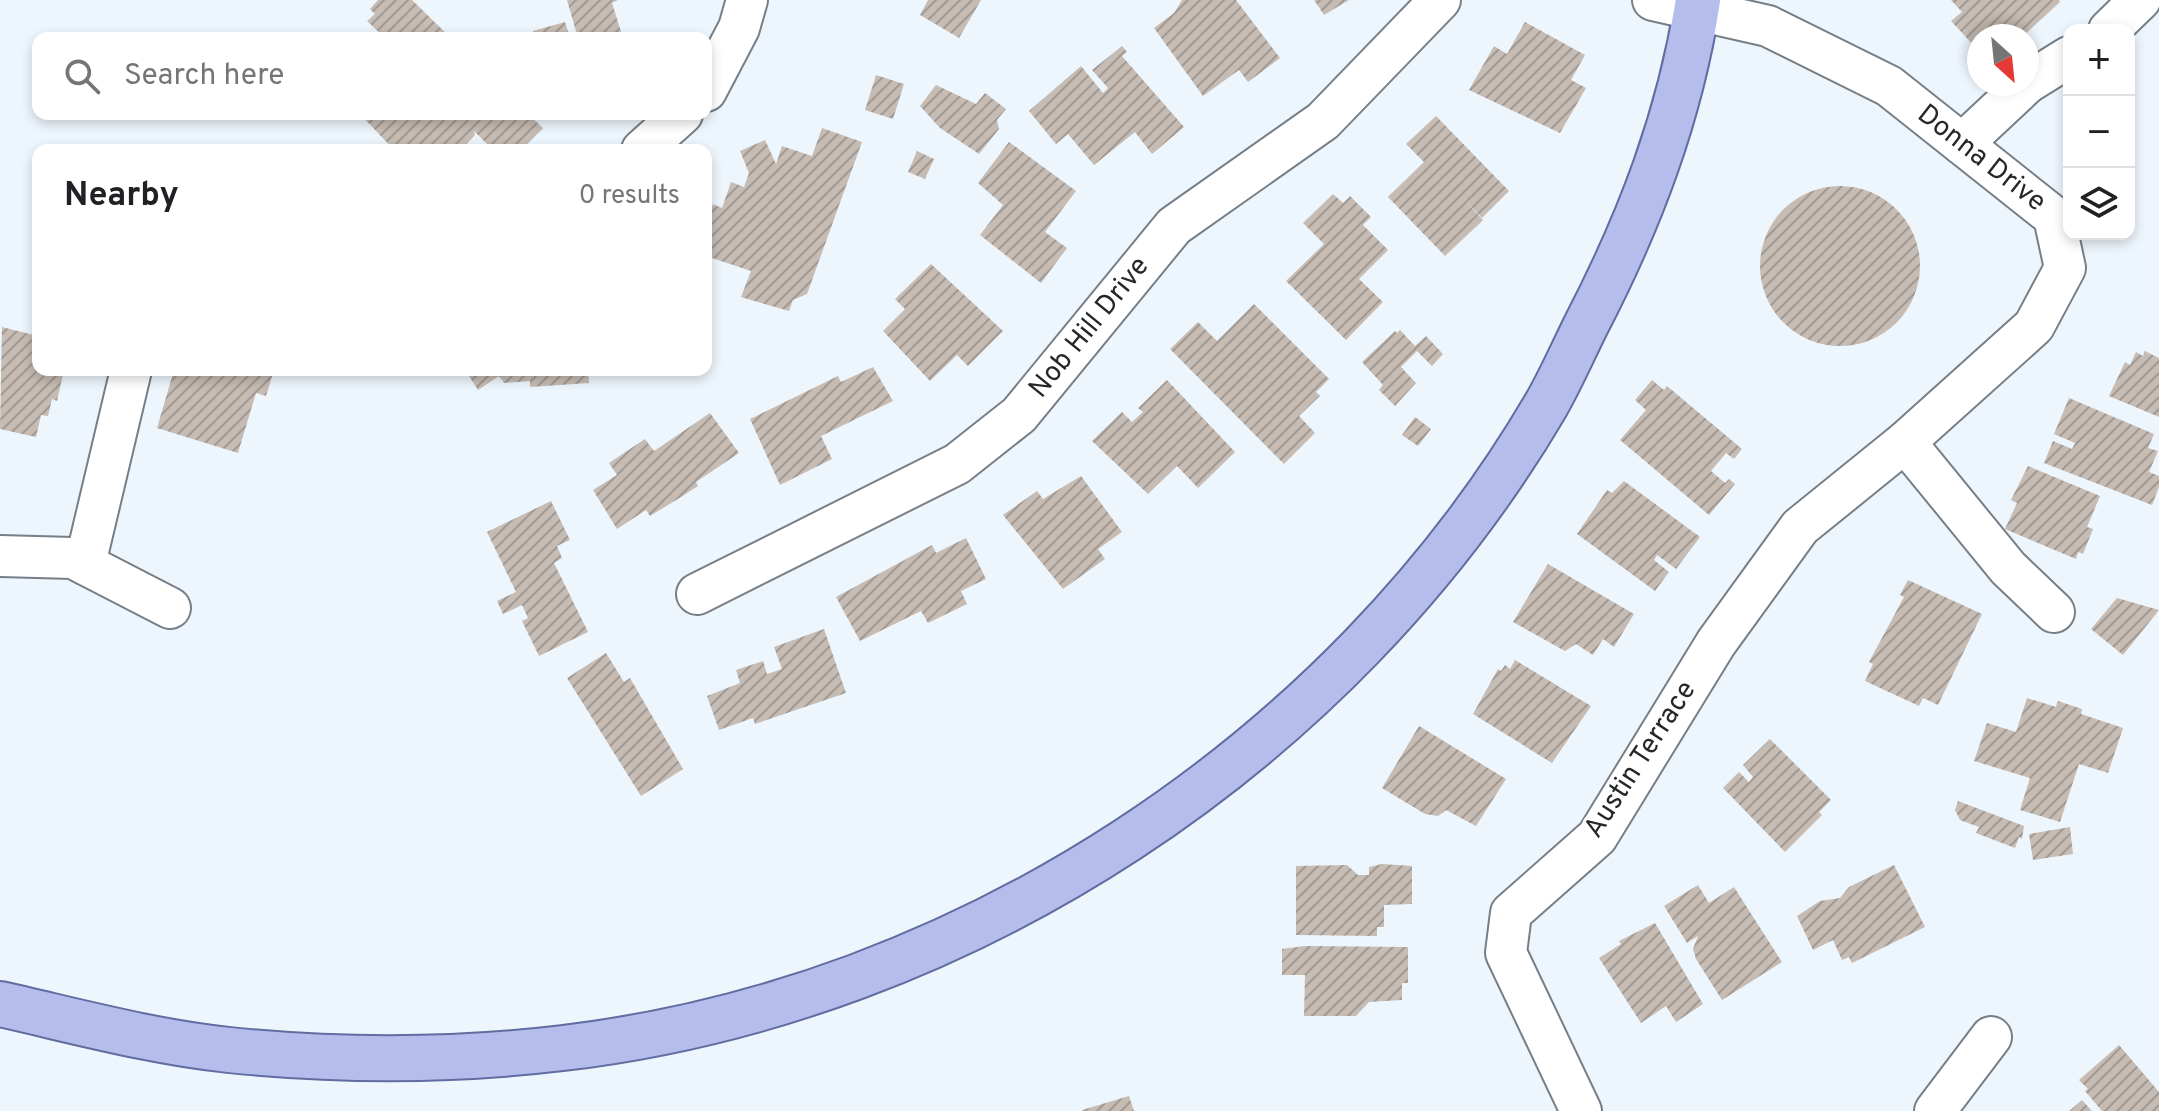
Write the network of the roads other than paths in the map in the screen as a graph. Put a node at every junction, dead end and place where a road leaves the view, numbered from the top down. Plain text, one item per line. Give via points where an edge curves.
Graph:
1 (747, 0) edge
2 (1440, 0) edge
3 (1653, 0) edge
4 (2140, 0) edge
5 (1698, 5) edge
6 (2115, 24) edge
7 (2063, 61) edge
8 (2039, 76) edge
9 (712, 80) edge
10 (2014, 96) edge
11 (675, 120) edge
12 (649, 144) edge
13 (1962, 144) junction
14 (130, 376) edge
15 (1905, 442) junction
16 (0, 556) edge
17 (85, 564) junction
18 (697, 594) dead end
19 (170, 608) dead end
20 (2054, 612) dead end
21 (0, 1004) edge
22 (1991, 1037) dead end
23 (1581, 1111) edge
24 (1935, 1111) edge

1 - 9 street
2 - 18 street, Nob Hill Drive via 1323,121 1174,226 1019,415 957,464
3 - 5 street, Donna Drive
4 - 6 street
5 - 13 street, Donna Drive via 1768,26 1889,86
5 - 21 main road via 1678,99 1634,225 1546,405 1473,512 1362,646 1282,722 1202,787 1070,876 968,928 840,982 706,1022 569,1048 435,1057 228,1050
7 - 8 street
10 - 13 street
11 - 12 street
13 - 15 street, Donna Drive via 2054,217 2065,268 2034,326
14 - 17 street
15 - 20 street via 2008,568
15 - 23 street, Austin Terrace via 1800,527 1716,643 1597,837 1511,913 1506,953
16 - 17 street via 73,558
17 - 19 street
22 - 24 street

